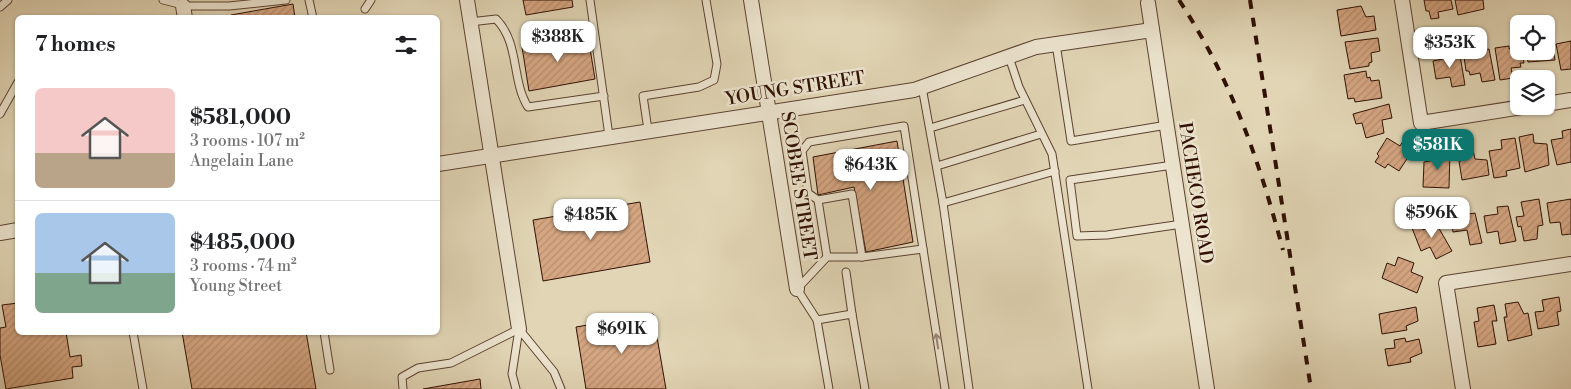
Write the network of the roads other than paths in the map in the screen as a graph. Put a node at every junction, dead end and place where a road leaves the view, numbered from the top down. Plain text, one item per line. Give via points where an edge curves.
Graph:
1 (8, 0) edge
2 (163, 0) edge
3 (286, 0) edge
4 (309, 0) edge
5 (371, 0) edge
6 (467, 0) edge
7 (590, 0) edge
8 (706, 0) edge
9 (751, 0) edge
10 (1402, 0) edge
11 (1148, 3) dead end
12 (185, 5) edge
13 (0, 7) edge
14 (365, 9) dead end
15 (312, 15) edge
16 (470, 22) junction
17 (1152, 30) junction
18 (1056, 44) junction
19 (1009, 57) junction
20 (15, 87) edge
21 (922, 87) junction
22 (604, 96) junction
23 (1025, 100) junction
24 (1571, 100) edge
25 (1555, 103) edge
26 (1510, 109) edge
27 (768, 111) junction
28 (0, 114) edge
29 (1167, 126) junction
30 (930, 128) junction
31 (648, 130) junction
32 (1042, 134) junction
33 (609, 136) junction
34 (491, 155) junction
35 (440, 164) edge
36 (1173, 165) junction
37 (937, 166) junction
38 (1055, 171) junction
39 (818, 200) junction
40 (943, 204) junction
41 (1182, 224) junction
42 (15, 230) edge
43 (0, 233) edge
44 (923, 249) junction
45 (827, 257) junction
46 (862, 257) junction
47 (1571, 264) edge
48 (846, 272) dead end
49 (797, 289) junction
50 (852, 314) junction
51 (817, 320) junction
52 (520, 329) junction
53 (134, 335) edge
54 (324, 335) edge
55 (330, 370) dead end
56 (143, 389) edge
57 (403, 389) edge
58 (516, 389) edge
59 (560, 389) edge
60 (829, 389) edge
61 (864, 389) edge
62 (945, 389) edge
63 (970, 389) edge
64 (1088, 389) edge
65 (1207, 389) edge
66 (1462, 389) edge

1 - 13 lane
2 - 12 lane
3 - 12 lane via 229,6
4 - 15 lane
5 - 14 lane
6 - 16 street
7 - 22 lane
8 - 31 lane via 717,64 714,80 699,87 643,96
9 - 27 street, SCOBEE STREET
10 - 26 street via 1422,123
11 - 17 street, PACHECO ROAD
16 - 22 lane via 496,19 504,27 512,45 522,97 528,107
16 - 34 street
17 - 18 street, YOUNG STREET
17 - 29 street, PACHECO ROAD
18 - 19 street, YOUNG STREET
18 - 29 lane via 1071,141
19 - 21 street, YOUNG STREET
19 - 23 lane
20 - 28 lane
21 - 27 street, YOUNG STREET
21 - 30 lane
22 - 33 lane
23 - 30 lane
23 - 32 lane
24 - 25 street
27 - 31 street, YOUNG STREET
27 - 49 street, SCOBEE STREET
29 - 36 street, PACHECO ROAD
30 - 37 lane
31 - 33 street, YOUNG STREET
32 - 37 lane
32 - 38 lane via 1052,154
33 - 34 street, YOUNG STREET
34 - 35 street, YOUNG STREET
34 - 52 street
36 - 41 street, PACHECO ROAD
36 - 41 lane via 1070,180 1077,236
37 - 40 lane
38 - 40 lane
38 - 64 lane
39 - 44 lane via 808,193 802,151 809,142 904,126
39 - 45 lane
39 - 46 lane via 852,194
40 - 63 lane
41 - 65 street, PACHECO ROAD
42 - 43 street
44 - 46 lane
62 -> 44 lane
45 - 46 lane
45 - 49 lane
47 - 66 street via 1446,283
48 - 50 lane
49 - 51 lane
50 - 51 lane
50 - 61 lane
51 - 60 lane
52 - 57 lane via 451,363 418,368 402,377
52 - 58 lane via 512,374
52 - 59 lane via 554,372
53 - 56 lane
54 - 55 lane

